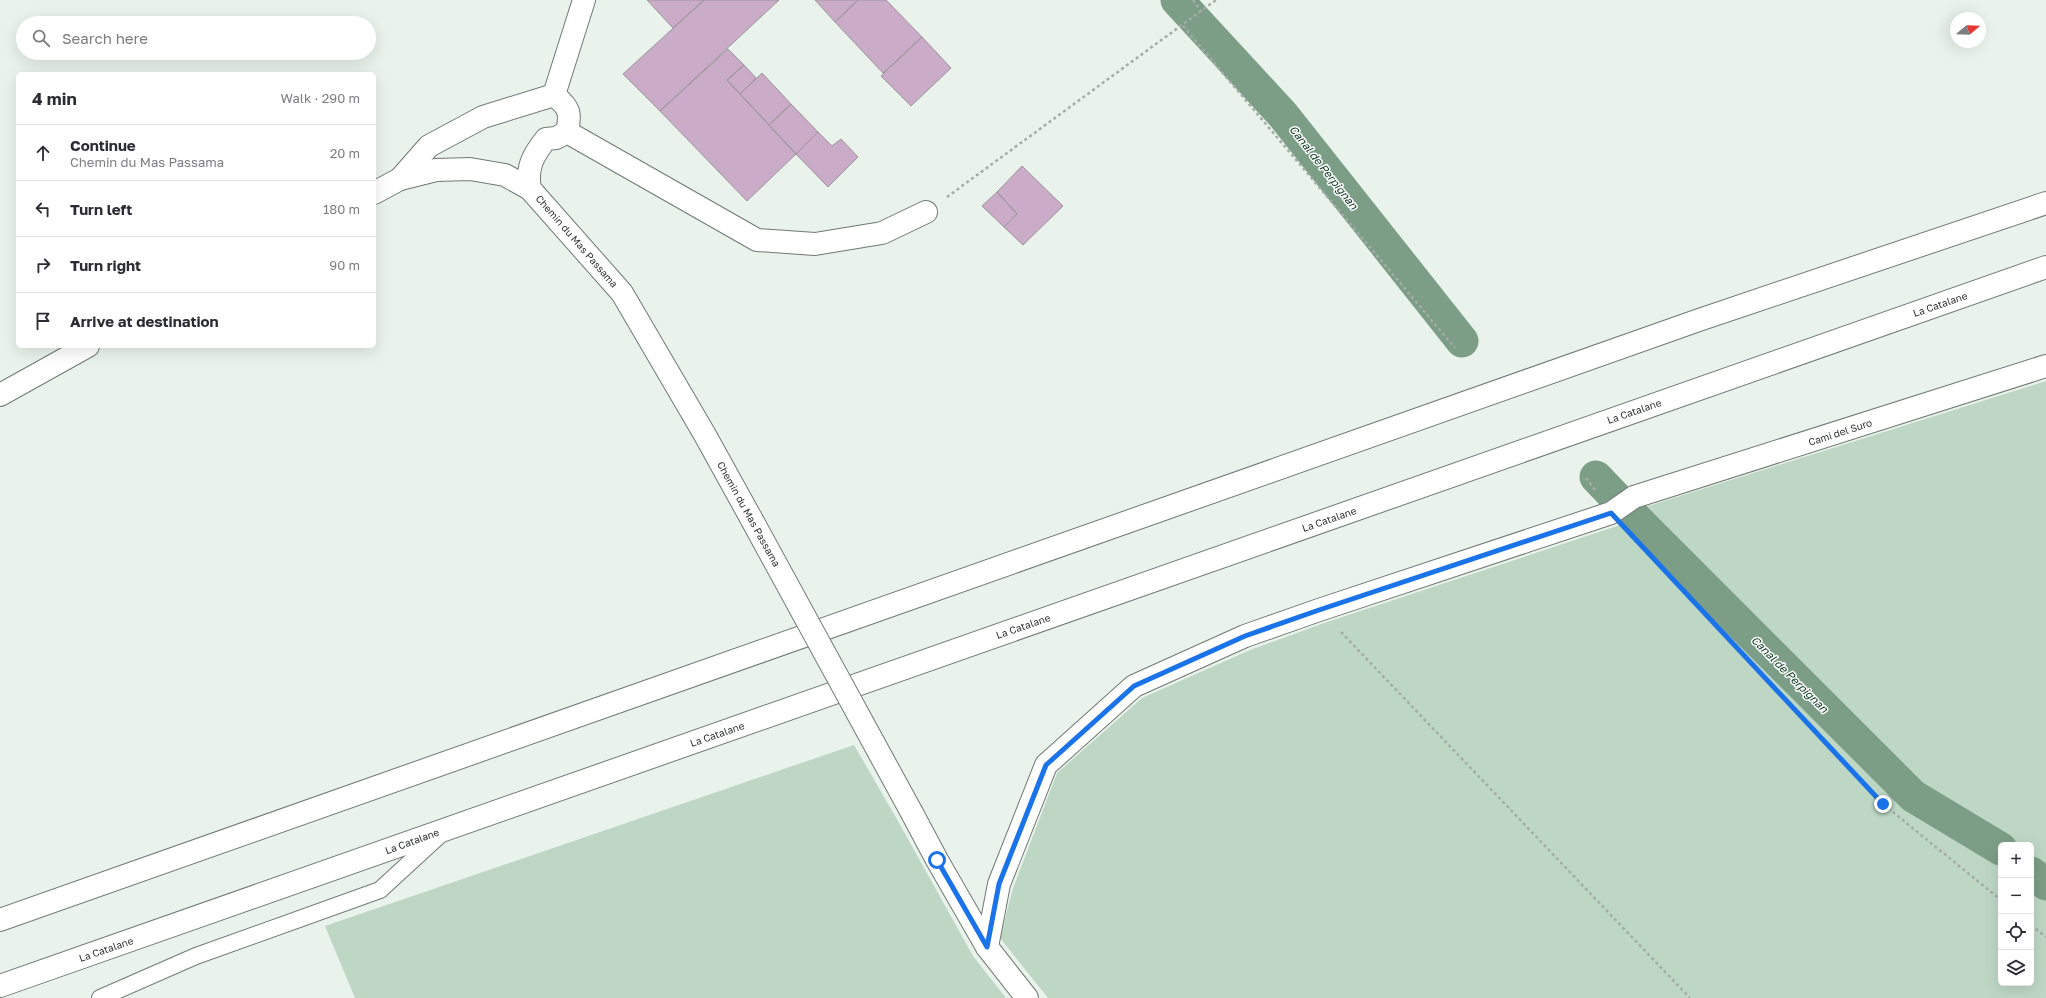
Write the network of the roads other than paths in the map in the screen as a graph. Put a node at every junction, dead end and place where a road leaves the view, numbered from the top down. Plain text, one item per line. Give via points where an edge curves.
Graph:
1 (584, 0) edge
2 (554, 95) junction
3 (567, 132) junction
4 (400, 179) junction
5 (530, 189) junction
6 (376, 192) edge
7 (2046, 204) edge
8 (926, 212) road end
9 (2046, 267) edge
10 (84, 348) edge
11 (2046, 366) edge
12 (0, 395) edge
13 (447, 829) junction
14 (0, 920) edge
15 (987, 947) junction
16 (0, 986) edge
17 (100, 998) edge
18 (1027, 998) edge

1 - 2 main road
2 - 3 main road via 566,105 570,119
2 - 4 main road via 483,118 429,146
3 - 5 main road via 556,138 546,139 535,152 528,176
3 - 8 main road via 757,240 815,244 882,233
4 - 5 main road, Chemin du Mas Passama via 436,170 470,169 505,175
4 - 6 main road, Chemin du Mas Passama
5 - 15 main road, Chemin du Mas Passama, bridge via 622,293 705,435
7 - 14 main road via 1692,323
9 - 13 main road, La Catalane
10 - 12 main road
11 - 15 main road, Cami del Suro via 1634,497 1611,513 1245,636 1134,686 1046,765 999,884
13 - 16 main road, La Catalane
13 - 17 lane via 380,890 196,956
15 - 18 main road, Chemin du Mas Passama

